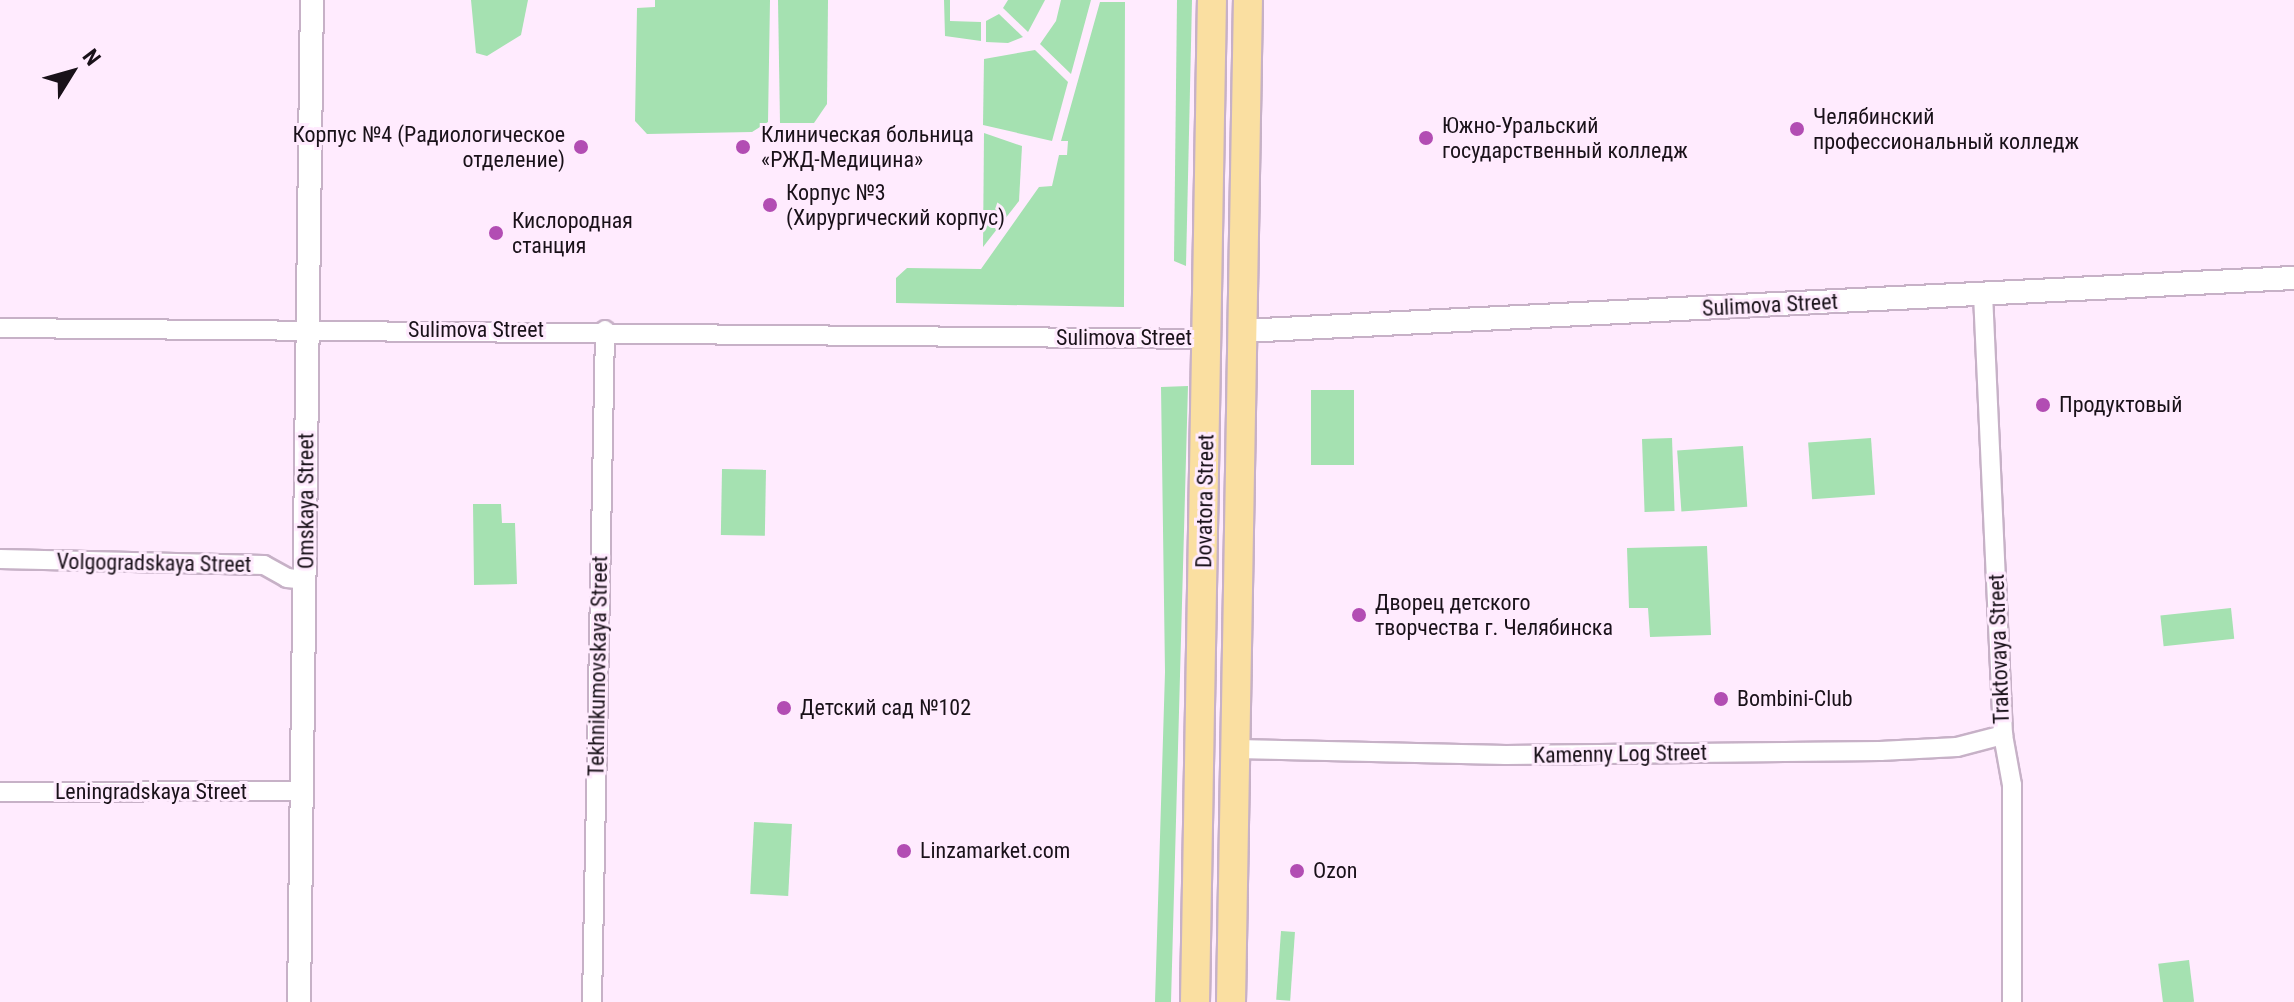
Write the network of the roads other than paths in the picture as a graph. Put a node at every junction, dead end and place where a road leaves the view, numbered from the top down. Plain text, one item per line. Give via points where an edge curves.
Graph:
1 (312, 0) edge
2 (1212, 0) edge
3 (1248, 0) edge
4 (2294, 278) edge
5 (1983, 294) junction
6 (0, 328) edge
7 (306, 329) junction
8 (605, 330) junction
9 (1243, 331) junction
10 (1206, 339) junction
11 (0, 559) edge
12 (305, 580) junction
13 (2003, 735) junction
14 (1237, 749) junction
15 (303, 791) junction
16 (0, 792) edge
17 (299, 1002) edge
18 (592, 1002) edge
19 (1195, 1002) edge
20 (1231, 1002) edge
21 (2012, 1002) edge

1 - 7 street, Omskaya Street
2 - 10 main road, Dovatora Street
3 - 9 main road, Dovatora Street
4 - 5 street, Sulimova Street
5 - 9 street, Sulimova Street
5 - 13 street, Traktovaya Street
6 - 7 street, Sulimova Street
7 - 8 street, Sulimova Street
7 - 12 street, Omskaya Street
8 - 10 street, Sulimova Street
8 - 18 street, Tekhnikumovskaya Street
9 - 10 main road, Sulimova Street
9 - 14 main road, Dovatora Street
10 - 19 main road, Dovatora Street
11 - 12 street, Volgogradskaya Street via 264,565 287,578
12 - 15 street, Omskaya Street
13 - 14 street, Kamenny Log Street via 1957,747 1880,751 1506,755
13 - 21 street, Traktovaya Street via 2012,785 2016,883
14 - 20 main road, Dovatora Street
15 - 16 street, Leningradskaya Street
15 - 17 street, Omskaya Street

